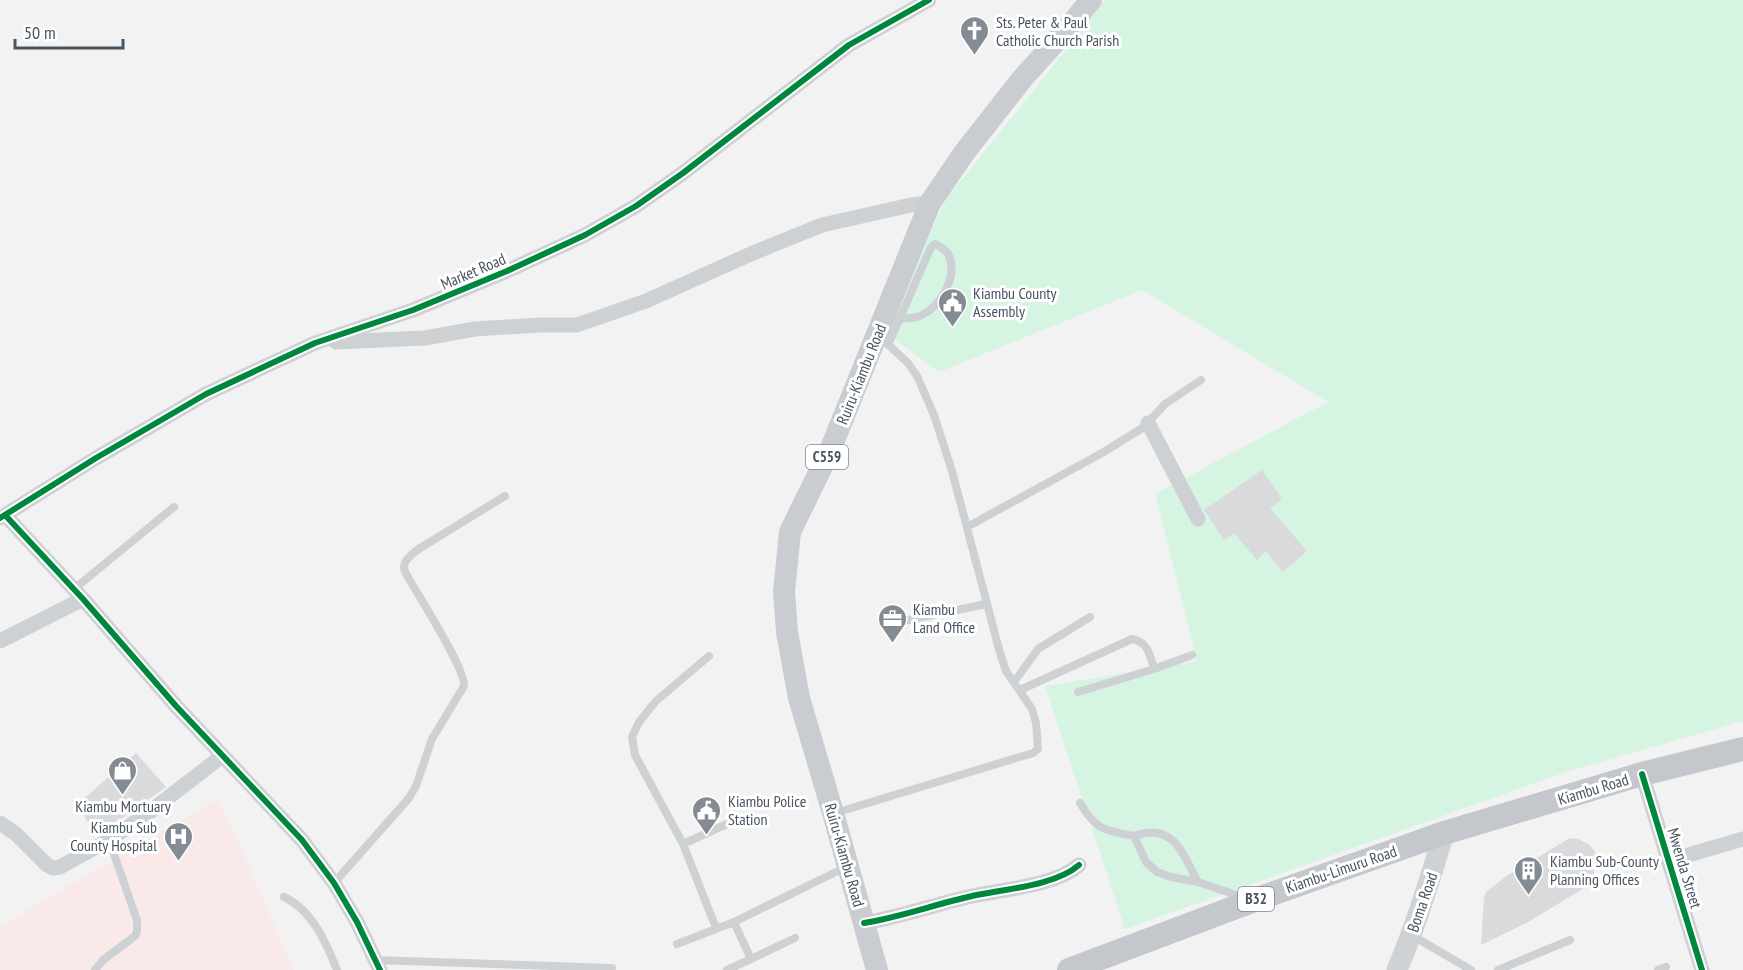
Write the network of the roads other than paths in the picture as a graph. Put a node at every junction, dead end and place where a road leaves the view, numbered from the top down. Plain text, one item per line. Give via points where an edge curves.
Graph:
1 (929, 0) edge
2 (1091, 0) edge
3 (930, 204) junction
4 (899, 319) junction
5 (883, 339) junction
6 (315, 343) junction
7 (1201, 380) dead end
8 (1148, 423) junction
9 (505, 496) dead end
10 (174, 507) dead end
11 (3, 516) edge
12 (1198, 519) dead end
13 (967, 527) junction
14 (78, 594) junction
15 (986, 604) junction
16 (1090, 617) dead end
17 (884, 625) dead end
18 (0, 642) edge
19 (1192, 655) dead end
20 (709, 656) dead end
21 (1154, 669) junction
22 (1014, 682) junction
23 (1020, 690) junction
24 (1078, 692) dead end
25 (1743, 749) edge
26 (222, 756) junction
27 (1642, 774) junction
28 (1080, 802) dead end
29 (833, 813) junction
30 (738, 819) dead end
31 (0, 823) edge
32 (1444, 832) junction
33 (1134, 836) junction
34 (1743, 839) edge
35 (109, 840) junction
36 (683, 844) junction
37 (1668, 861) junction
38 (1078, 865) dead end
39 (847, 866) junction
40 (1198, 882) junction
41 (334, 883) junction
42 (284, 897) dead end
43 (1252, 901) junction
44 (734, 922) junction
45 (864, 923) junction
46 (716, 928) junction
47 (1411, 935) junction
48 (795, 938) dead end
49 (1570, 940) dead end
50 (677, 944) dead end
51 (751, 958) junction
52 (378, 965) edge
53 (612, 968) dead end
54 (95, 970) edge
55 (337, 970) edge
56 (727, 970) edge
57 (877, 970) edge
58 (1069, 970) edge
59 (1397, 970) edge
60 (1470, 970) edge
61 (1498, 970) edge
62 (1702, 970) edge

1 - 6 street, Market Road via 849,45 683,173 585,235 413,310
2 - 3 main road, Ruiru-Kiambu Road / C559 via 1015,88
3 - 5 main road, Ruiru-Kiambu Road / C559
3 - 6 street via 822,225 646,301 577,325 476,328 425,338
4 - 4 lane via 931,247 935,244 949,254 949,284 924,315
4 - 5 lane
5 - 13 lane via 908,363 924,391
5 - 29 main road, Ruiru-Kiambu Road / C559 via 790,532 784,591 787,632 799,698
6 - 11 street, Market Road via 206,394
7 - 8 lane via 1165,404
8 - 12 street
8 - 13 lane via 1102,453
9 - 41 lane via 417,550 404,565 464,677 464,686 432,739 409,798
10 - 14 lane
11 - 14 street
13 - 15 lane
14 - 18 street
14 - 26 street
15 - 17 lane
15 - 22 lane via 1006,671
16 - 22 lane via 1038,649
19 - 21 lane
20 - 36 lane via 656,701 639,722 633,737 635,755
21 - 23 lane via 1145,645 1132,639
21 - 24 lane
22 - 23 lane
23 - 29 lane via 1036,723 1038,749 1033,753
25 - 27 highway, Kiambu Road / B32
26 - 35 street
26 - 41 street via 302,840
27 - 32 highway, Kiambu Road / B32
27 - 37 street, Mwenda Street
28 - 33 lane via 1094,823
29 - 39 main road, Ruiru-Kiambu Road / C559
30 - 36 lane
31 - 35 street via 53,868
32 - 43 highway, Kiambu-Limuru Road / B32
32 - 47 main road, Boma Road
33 - 40 lane via 1146,862 1157,872
33 - 40 lane via 1157,832 1168,836
34 - 37 street
35 - 54 lane via 137,920 137,931
36 - 46 lane
37 - 62 street, Mwenda Street
38 - 45 street via 1070,873 1047,880
39 - 44 lane
39 - 45 main road, Ruiru-Kiambu Road / C559
40 - 43 lane
41 - 52 street
42 - 55 lane via 295,903 316,927
43 - 58 highway, Kiambu-Limuru Road / B32
44 - 46 lane
44 - 51 lane
45 - 57 main road, Ruiru-Kiambu Road / C559
46 - 50 lane
47 - 59 main road, Boma Road
47 - 60 lane
48 - 51 lane
49 - 61 lane
51 - 56 lane
52 - 53 lane

